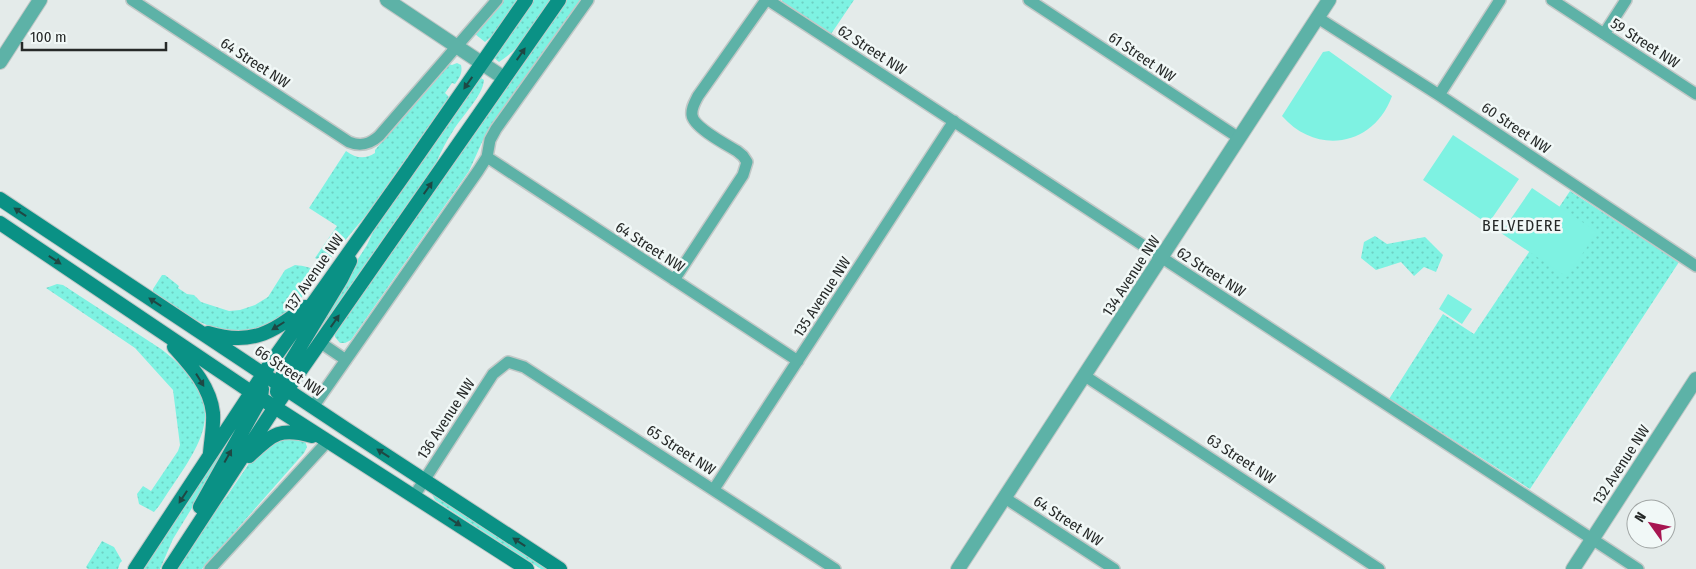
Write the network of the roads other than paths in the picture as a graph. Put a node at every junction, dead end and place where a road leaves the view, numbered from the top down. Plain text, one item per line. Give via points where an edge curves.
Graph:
1 (40, 0) edge
2 (132, 0) edge
3 (387, 0) edge
4 (497, 0) edge
5 (526, 0) edge
6 (559, 0) edge
7 (588, 0) edge
8 (767, 0) edge
9 (1029, 0) edge
10 (1329, 0) edge
11 (1500, 0) edge
12 (1552, 0) edge
13 (1626, 0) edge
14 (1318, 18) junction
15 (1604, 34) junction
16 (457, 46) junction
17 (0, 62) edge
18 (482, 62) junction
19 (504, 78) junction
20 (1696, 94) edge
21 (1439, 95) junction
22 (954, 121) junction
23 (1239, 138) junction
24 (486, 157) junction
25 (0, 199) edge
26 (0, 223) edge
27 (364, 231) junction
28 (1162, 257) junction
29 (1696, 266) edge
30 (674, 280) junction
31 (317, 296) junction
32 (158, 329) junction
33 (196, 329) junction
34 (321, 343) junction
35 (346, 360) junction
36 (798, 361) junction
37 (508, 362) joint
38 (263, 374) junction
39 (1085, 376) junction
40 (1696, 379) edge
41 (283, 387) junction
42 (256, 395) junction
43 (275, 407) junction
44 (313, 407) junction
45 (324, 440) junction
46 (209, 456) junction
47 (234, 470) junction
48 (424, 480) junction
49 (714, 490) junction
50 (414, 496) junction
51 (1006, 498) junction
52 (1592, 539) junction
53 (172, 565) edge
54 (136, 569) edge
55 (210, 569) edge
56 (527, 569) edge
57 (560, 569) edge
58 (835, 569) edge
59 (958, 569) edge
60 (1114, 569) edge
61 (1379, 569) edge
62 (1573, 569) edge
63 (1638, 569) edge

1 - 17 street
2 - 16 street, 64 Street NW via 358,145 375,140
3 - 16 street
4 - 16 street
5 - 18 main road, 137 Avenue NW
19 -> 6 main road
7 - 24 street via 496,129
8 - 22 street, 62 Street NW
8 - 30 street via 693,107 692,116 696,124 737,151 747,162 743,175
9 - 23 street, 61 Street NW
10 - 14 street, 134 Avenue NW
11 - 21 street
12 - 15 street, 59 Street NW
13 - 15 street
14 - 21 street, 60 Street NW
14 - 23 street, 134 Avenue NW
15 - 20 street, 59 Street NW
16 - 18 street
18 - 19 street
18 -> 27 main road, 137 Avenue NW
34 -> 19 main road
21 - 29 street, 60 Street NW
22 - 28 street, 62 Street NW
22 - 36 street, 135 Avenue NW
23 - 28 street, 134 Avenue NW
24 - 30 street, 64 Street NW
24 - 35 street
33 -> 25 main road, 66 Street NW
26 -> 32 main road
27 - 31 main road, 137 Avenue NW
27 - 41 main road
28 - 39 street, 134 Avenue NW
28 - 52 street, 62 Street NW
30 - 36 street, 64 Street NW
31 -> 33 main road via 266,334 235,339
31 - 38 main road, 137 Avenue NW
32 - 42 main road
32 -> 46 main road via 189,363 210,398 213,415
33 - 38 main road, 66 Street NW
34 - 35 street
34 - 41 main road
35 - 44 street
36 - 49 street, 135 Avenue NW
37 - 48 street, 136 Avenue NW via 493,374
37 - 49 street, 65 Street NW via 524,367
38 - 41 main road, 66 Street NW
38 - 42 main road
39 - 51 street, 134 Avenue NW
39 - 61 street, 63 Street NW
40 - 52 street, 132 Avenue NW
41 - 43 main road
41 - 44 main road, 66 Street NW
42 - 43 main road
42 - 46 main road
53 -> 42 main road
43 - 45 main road
43 - 47 main road
48 -> 44 main road, 66 Street NW
45 - 47 main road via 296,432 280,432 268,438
45 - 50 main road
45 - 55 street
46 -> 54 main road
47 - 53 main road
48 - 50 street, 136 Avenue NW
57 -> 48 main road, 66 Street NW
49 - 58 street, 65 Street NW
50 -> 56 main road
51 - 59 street, 134 Avenue NW
51 - 60 street, 64 Street NW
52 - 62 street, 132 Avenue NW
52 - 63 street, 62 Street NW

